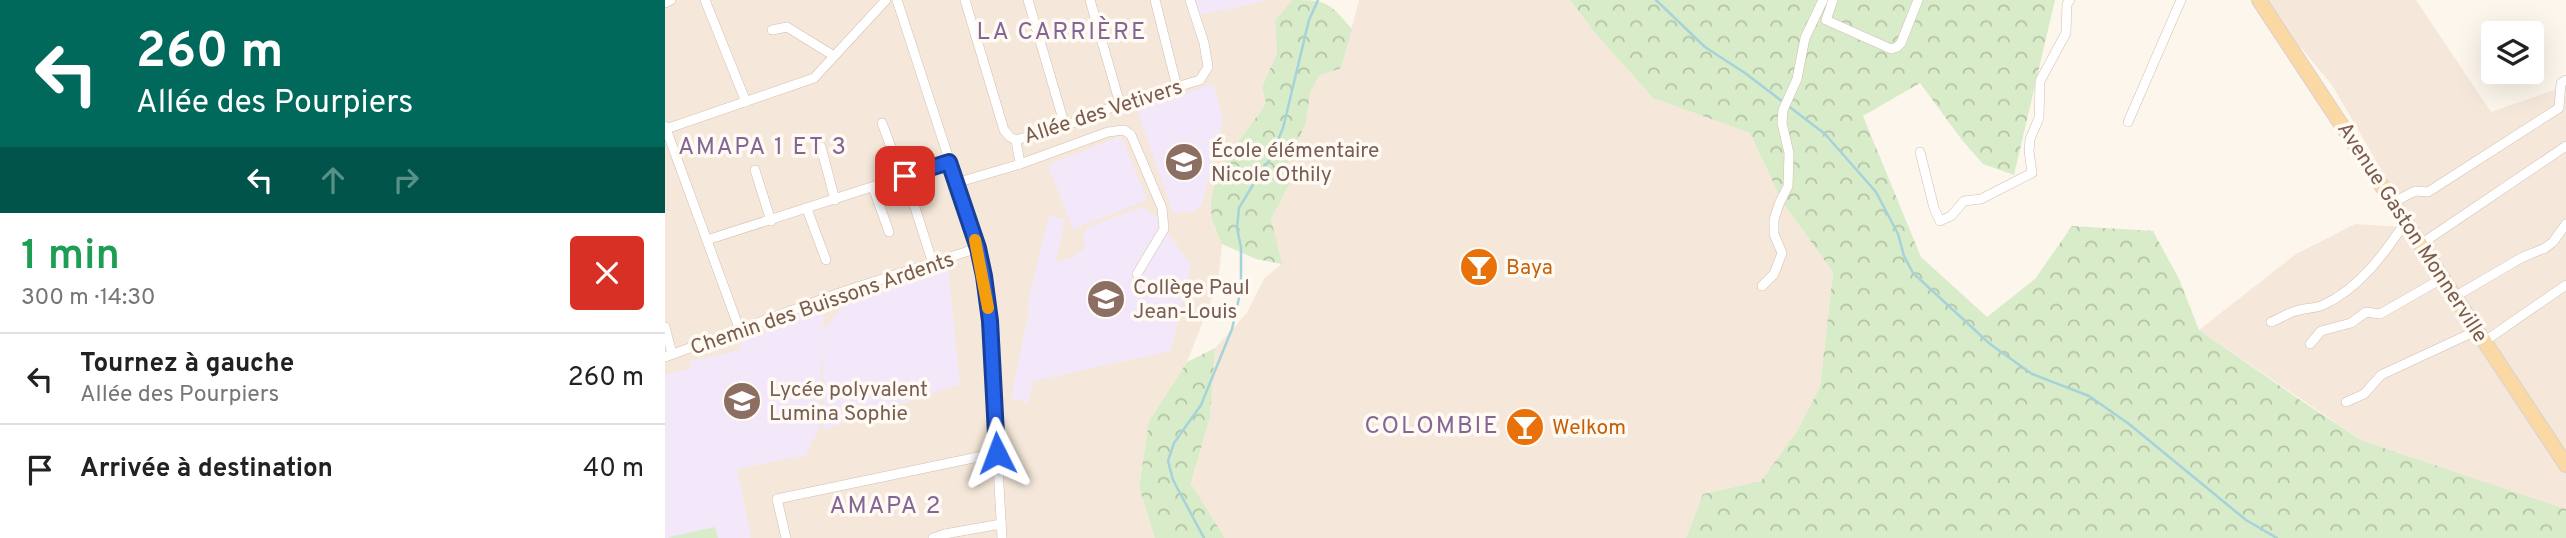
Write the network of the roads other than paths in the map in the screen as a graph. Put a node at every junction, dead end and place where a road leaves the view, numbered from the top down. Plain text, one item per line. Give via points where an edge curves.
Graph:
1 (671, 0) edge
2 (705, 0) edge
3 (886, 0) edge
4 (897, 0) edge
5 (965, 0) edge
6 (1028, 0) edge
7 (1090, 0) edge
8 (1155, 0) edge
9 (1190, 0) edge
10 (1823, 0) edge
11 (1833, 0) edge
12 (1918, 0) edge
13 (2070, 0) edge
14 (2181, 0) edge
15 (2261, 1) edge
16 (665, 3) edge
17 (772, 30) dead end
18 (834, 56) junction
19 (2566, 80) edge
20 (1177, 87) junction
21 (746, 102) junction
22 (1120, 103) junction
23 (2128, 122) dead end
24 (882, 123) dead end
25 (1065, 126) junction
26 (666, 127) edge
27 (1016, 140) junction
28 (2566, 146) edge
29 (821, 147) dead end
30 (1920, 152) dead end
31 (949, 162) junction
32 (1020, 164) junction
33 (755, 170) dead end
34 (904, 177) junction
35 (956, 183) junction
36 (873, 187) junction
37 (835, 200) junction
38 (2394, 202) junction
39 (807, 209) junction
40 (771, 221) junction
41 (2406, 221) junction
42 (2566, 224) edge
43 (889, 232) dead end
44 (707, 240) junction
45 (2421, 244) junction
46 (978, 248) junction
47 (826, 260) dead end
48 (933, 264) junction
49 (1137, 274) dead end
50 (2443, 278) junction
51 (2566, 285) edge
52 (1762, 286) dead end
53 (2456, 296) junction
54 (2271, 322) dead end
55 (665, 327) edge
56 (739, 328) junction
57 (2481, 335) junction
58 (2309, 344) dead end
59 (668, 356) edge
60 (2346, 402) dead end
61 (997, 453) junction
62 (2566, 465) edge
63 (1001, 524) junction
64 (786, 538) edge
65 (933, 538) edge
66 (1002, 538) edge

1 - 16 street
2 - 21 street
3 - 18 street
4 - 31 street
5 - 27 street, Allée des Vetivers via 1004,130
6 - 25 street
7 - 22 street
8 - 20 street
9 - 20 street, Allée des Vetivers via 1208,67 1200,80
10 - 52 street via 1805,38 1797,79 1783,110 1788,186 1779,204 1774,234 1782,253 1775,274
11 - 12 street via 1826,20 1891,49 1901,43
13 - 30 street via 2066,33 2040,82 2039,118 2030,139 2032,173 1981,199 1964,201 1940,221
14 - 23 street
15 - 38 main road, Avenue Gaston Monnerville
17 - 18 street via 787,27
18 - 21 street via 810,80
19 - 38 street via 2561,83 2559,108 2428,192 2415,191
20 - 22 street, Allée des Vetivers
21 - 26 street
22 - 25 street, Allée des Vetivers
24 - 34 street
25 - 27 street, Allée des Vetivers
26 - 44 street
27 - 32 street
28 - 45 street
29 - 37 street
31 - 34 street
31 - 35 street
32 - 35 street
32 - 49 street via 1119,129 1131,135 1162,208 1164,229
33 - 40 street
34 - 36 street
34 - 48 street
35 - 46 street
36 - 37 street
36 - 43 street
37 - 39 street
38 - 41 main road, Avenue Gaston Monnerville
39 - 40 street
39 - 47 street
40 - 44 street
41 - 45 main road, Avenue Gaston Monnerville
41 - 54 street via 2388,249 2342,295
42 - 53 street via 2545,248
44 - 56 street
45 - 50 main road, Avenue Gaston Monnerville
46 - 48 street, Chemin des Buissons Ardents
46 - 61 street via 990,321
48 - 56 street, Chemin des Buissons Ardents
50 - 53 main road, Avenue Gaston Monnerville
50 - 58 street via 2380,314 2366,312 2351,323 2321,331
51 - 57 street
53 - 57 main road, Avenue Gaston Monnerville
55 - 59 street
56 - 59 street, Chemin des Buissons Ardents
57 - 60 street via 2381,375 2364,394
57 - 62 main road, Avenue Gaston Monnerville
61 - 63 street
61 - 64 street via 778,499
63 - 65 street
63 - 66 street

